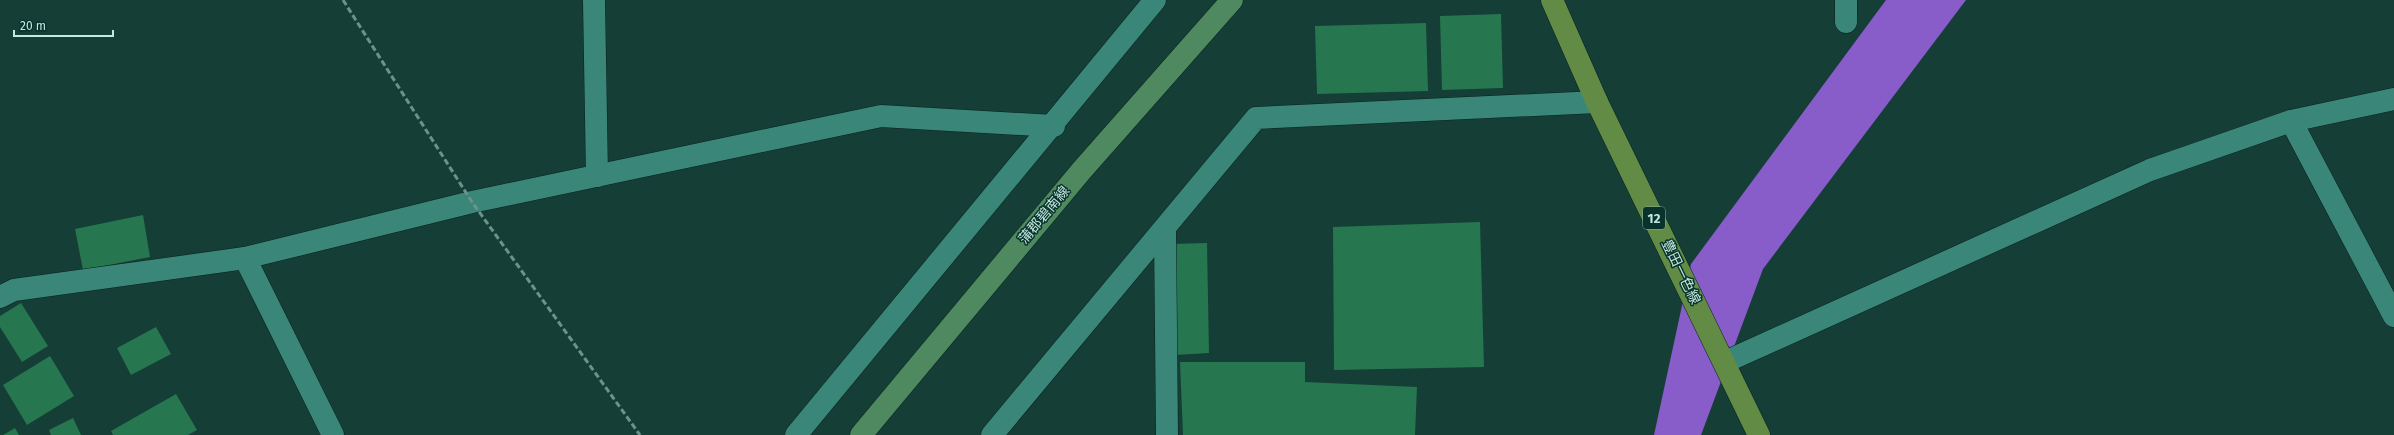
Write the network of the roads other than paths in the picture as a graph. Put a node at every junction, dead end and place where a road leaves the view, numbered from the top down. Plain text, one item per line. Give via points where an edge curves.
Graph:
1 (594, 0) edge
2 (1155, 0) edge
3 (1232, 0) edge
4 (1552, 0) edge
5 (1846, 0) edge
6 (1846, 22) dead end
7 (2394, 99) edge
8 (1597, 102) junction
9 (2291, 121) junction
10 (1054, 126) junction
11 (597, 176) junction
12 (1165, 230) junction
13 (245, 258) junction
14 (0, 297) edge
15 (2394, 316) edge
16 (1725, 362) junction
17 (333, 435) edge
18 (796, 435) edge
19 (861, 435) edge
20 (992, 435) edge
21 (1167, 435) edge
22 (1759, 435) edge

1 - 11 street
2 - 10 street
3 - 19 main road, 蒲郡碧南線 via 1082,170
4 - 8 main road, 豊田一色線 / 12
5 - 6 street
7 - 9 street
8 - 12 street via 1256,118
8 - 16 main road, 豊田一色線 / 12
9 - 15 street
9 - 16 street via 2150,170
10 - 11 street via 881,116
10 - 18 street
11 - 13 street via 472,202
12 - 20 street
12 - 21 street
13 - 14 street via 14,290
13 - 17 street
16 - 22 main road, 豊田一色線 / 12

